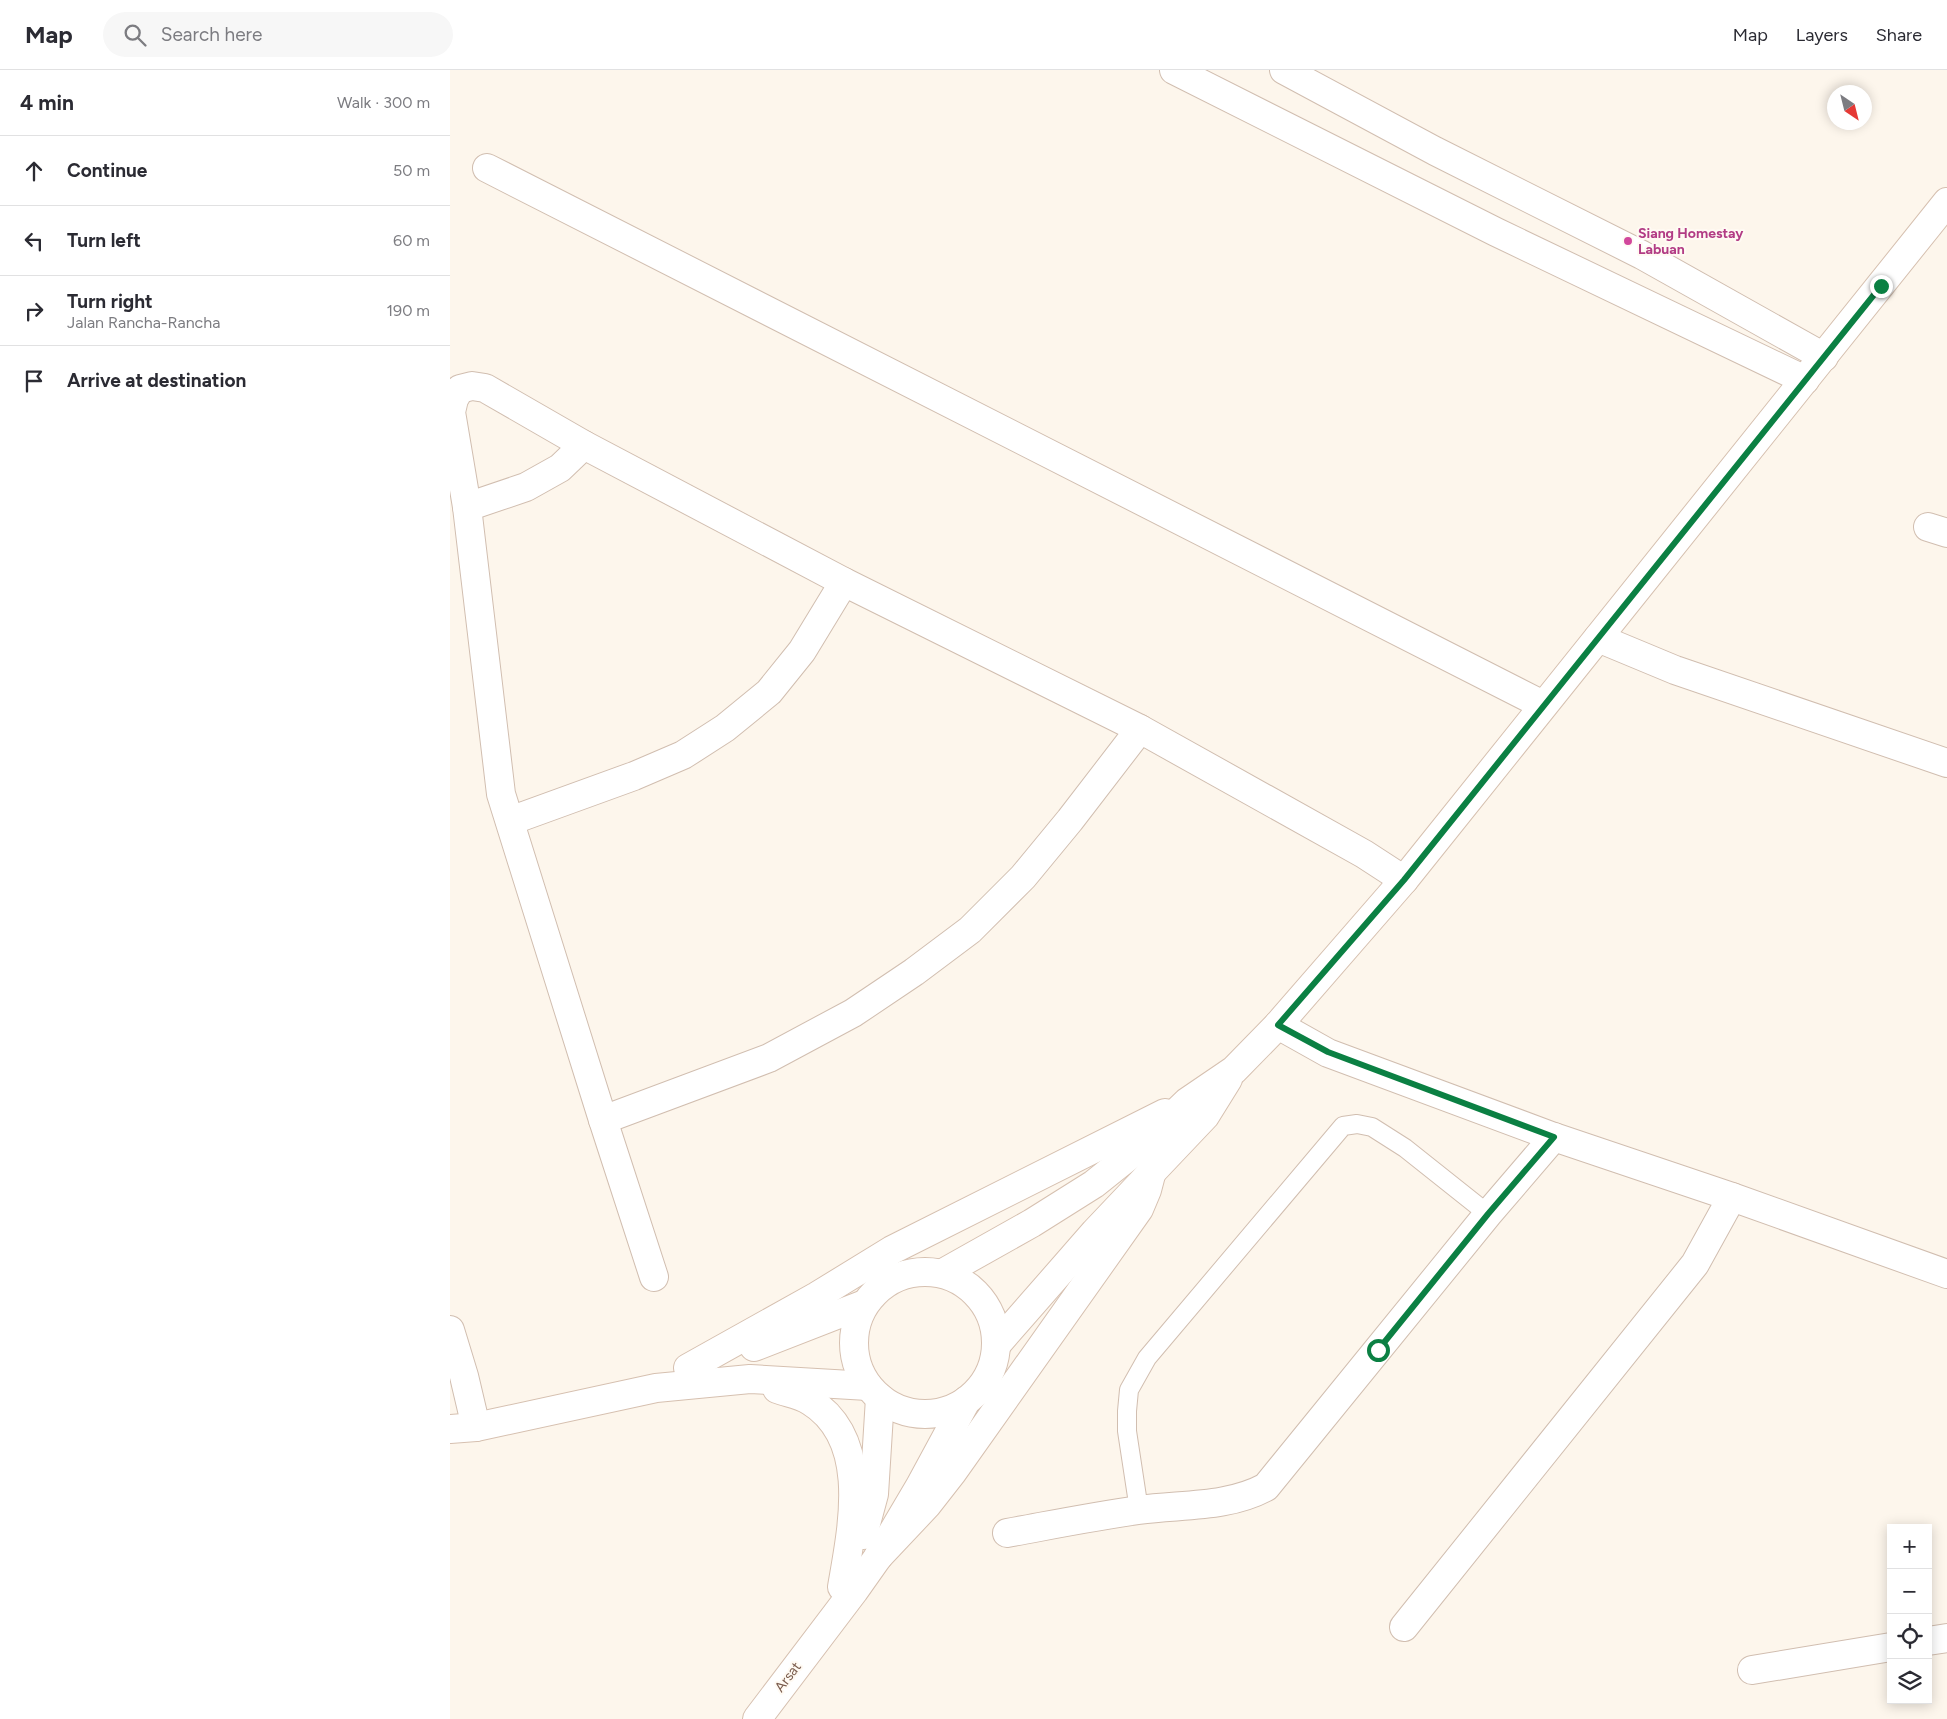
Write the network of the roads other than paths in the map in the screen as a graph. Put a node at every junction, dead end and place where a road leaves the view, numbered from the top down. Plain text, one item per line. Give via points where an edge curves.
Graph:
1 (1174, 70) edge
2 (1284, 70) edge
3 (487, 168) dead end
4 (1947, 202) edge
5 (1824, 357) junction
6 (1805, 380) junction
7 (584, 446) junction
8 (467, 508) junction
9 (844, 582) junction
10 (1598, 638) junction
11 (1544, 705) junction
12 (1140, 729) junction
13 (1947, 763) edge
14 (510, 822) junction
15 (1404, 880) junction
16 (1278, 1025) junction
17 (1234, 1070) junction
18 (1187, 1102) junction
19 (603, 1120) junction
20 (1554, 1137) junction
21 (1152, 1171) junction
22 (1732, 1197) junction
23 (1488, 1214) junction
24 (943, 1273) junction
25 (1947, 1274) edge
26 (654, 1276) dead end
27 (862, 1305) junction
28 (450, 1330) edge
29 (997, 1344) junction
30 (688, 1368) junction
31 (750, 1379) junction
32 (656, 1388) junction
33 (874, 1392) junction
34 (966, 1401) junction
35 (463, 1428) edge
36 (1139, 1510) junction
37 (1006, 1533) dead end
38 (878, 1557) junction
39 (842, 1587) junction
40 (1404, 1626) dead end
41 (820, 1635) junction
42 (1947, 1638) edge
43 (1932, 1640) edge
44 (1887, 1648) edge
45 (1752, 1670) dead end
46 (757, 1719) edge

1 - 6 street via 1496,232
2 - 5 street via 1435,152 1642,255
3 - 11 street
4 - 5 street
5 - 6 street
6 - 10 street
7 - 8 street via 560,468 526,487
7 - 8 street via 485,388 472,386 460,389 451,412
7 - 9 street
8 - 14 street via 501,794
9 - 12 street
9 - 14 street via 802,651 769,692 725,728 683,755
10 - 11 street
10 - 13 street via 1675,670
11 - 15 street
12 - 15 street via 1364,854
12 - 19 street via 1023,877 970,930 914,972 852,1013 769,1058
14 - 19 street
15 - 16 street
16 - 17 street
16 - 20 street via 1328,1052
17 - 18 street
17 - 21 street via 1205,1116
18 - 24 street via 1139,1148 1094,1184
18 - 30 street via 892,1250
19 - 26 street
20 - 22 street
20 - 23 street
21 - 29 street
21 - 38 street via 1139,1209 952,1473
22 - 25 street
22 - 40 street via 1695,1264
23 - 36 street via 1266,1487 1250,1496 1222,1502
23 - 36 lane via 1405,1148 1372,1127 1343,1126 1147,1358 1129,1390 1127,1431
24 - 27 street via 899,1276
24 - 29 street via 965,1284 982,1299 993,1320
27 - 30 street via 746,1350
27 - 33 street via 854,1338 856,1360
28 - 35 street via 464,1376
29 - 34 street via 993,1365 983,1385
30 - 32 street
31 - 32 street
31 - 33 street
31 - 39 street via 810,1401 826,1415 843,1440 849,1454 854,1506
32 - 35 street
33 - 34 street via 900,1410 923,1415 946,1411
33 - 39 street via 874,1494 859,1548
34 - 38 street
36 - 37 street
38 - 41 street
39 - 41 street
41 - 46 street, Arsat
42 - 43 street
44 - 45 street

